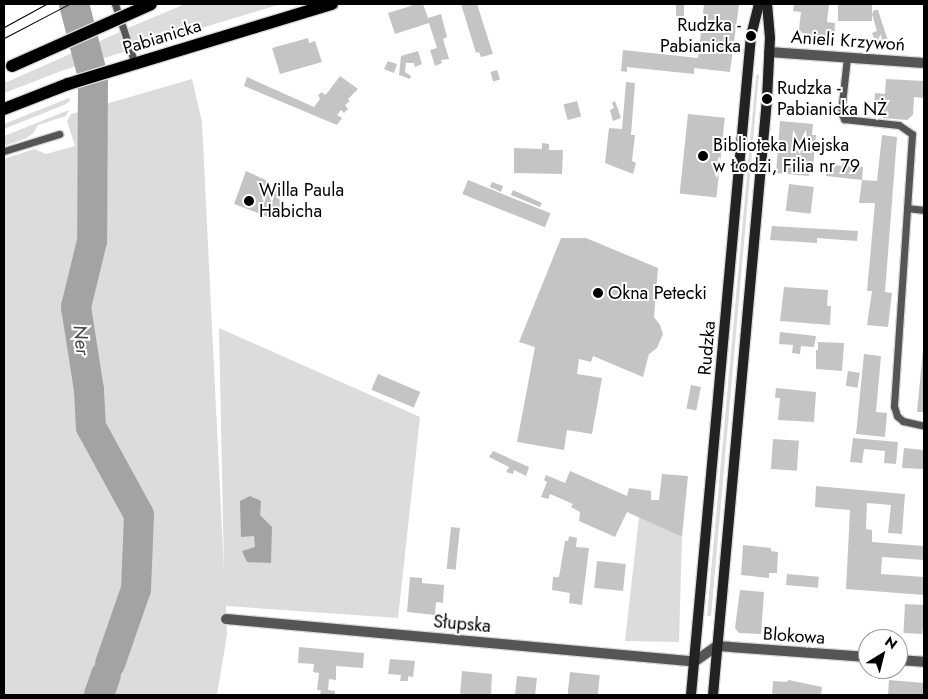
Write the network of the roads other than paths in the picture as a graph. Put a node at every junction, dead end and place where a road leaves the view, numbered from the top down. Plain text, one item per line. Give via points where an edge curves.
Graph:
1 (115, 4) edge
2 (151, 4) edge
3 (332, 4) edge
4 (759, 4) edge
5 (767, 4) edge
6 (769, 52) junction
7 (847, 57) junction
8 (924, 63) edge
9 (135, 64) junction
10 (8, 68) edge
11 (4, 109) edge
12 (59, 134) dead end
13 (4, 151) edge
14 (907, 208) junction
15 (924, 210) edge
16 (924, 426) edge
17 (226, 619) dead end
18 (717, 646) junction
19 (858, 656) edge
20 (908, 661) edge
21 (694, 662) junction
22 (924, 662) edge
23 (691, 695) edge
24 (713, 695) edge

1 - 9 lane
2 - 10 main road, Pabianicka, bridge
3 - 9 main road, Pabianicka
4 - 21 street, Rudzka via 751,36
5 - 6 street, Rudzka
6 - 7 street, Anieli Krzywoń
6 - 18 street, Rudzka
7 - 8 street, Anieli Krzywoń
7 - 14 lane via 844,119 899,125 912,134
9 - 11 main road, Pabianicka via 68,84
12 - 13 lane
14 - 15 lane
14 - 16 lane via 894,406 897,416 903,421
17 - 21 street, Słupska
18 - 19 street, Blokowa
18 - 21 street
18 - 24 street, Rudzka
20 - 22 street
21 - 23 street, Rudzka

